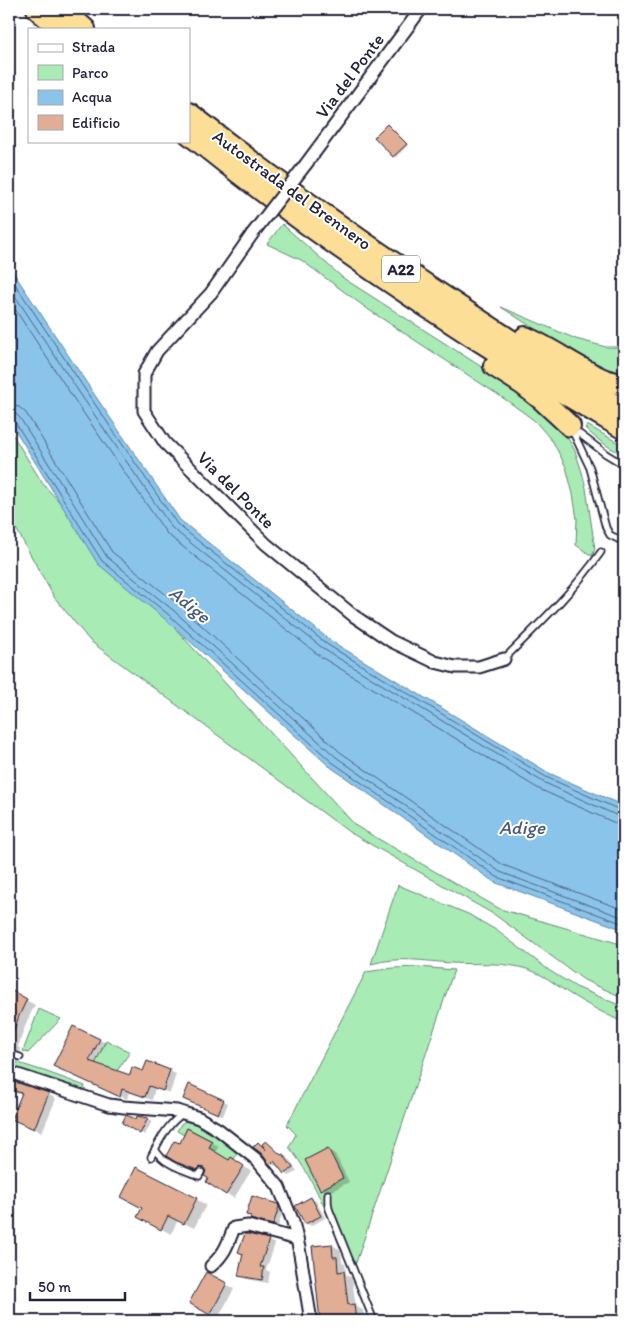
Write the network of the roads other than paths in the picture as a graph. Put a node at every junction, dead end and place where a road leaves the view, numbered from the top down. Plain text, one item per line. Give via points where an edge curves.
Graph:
1 (36, 9) edge
2 (62, 9) edge
3 (422, 9) edge
4 (59, 28) edge
5 (85, 28) edge
6 (190, 114) edge
7 (190, 135) edge
8 (440, 316) junction
9 (486, 325) junction
10 (624, 385) edge
11 (624, 410) edge
12 (570, 426) junction
13 (624, 429) edge
14 (624, 465) edge
15 (624, 542) edge
16 (601, 552) dead end
17 (504, 659) joint
18 (9, 1056) edge
19 (20, 1057) dead end
20 (9, 1072) edge
21 (184, 1113) junction
22 (155, 1149) junction
23 (151, 1157) dead end
24 (201, 1172) dead end
25 (328, 1194) dead end
26 (297, 1239) junction
27 (211, 1266) dead end
28 (311, 1321) edge
29 (374, 1321) edge

1 - 4 highway
2 - 5 highway
3 - 17 street, Via del Ponte, bridge via 211,293 157,351 144,374 144,411 165,443 260,538 354,616 391,641 435,662 455,667 479,667
6 - 9 highway, Autostrada del Brennero / A22 via 383,257
7 - 8 highway, Autostrada del Brennero / A22 via 305,223
8 - 12 highway via 474,352 522,384
8 - 13 highway, Autostrada del Brennero / A22
9 - 10 highway via 518,333 585,370
9 - 11 highway, Autostrada del Brennero / A22
12 - 14 lane
12 - 15 lane via 590,468 606,528 610,535
16 - 17 lane via 568,595
18 - 19 lane
20 - 21 street via 108,1105
21 - 22 lane via 174,1120
21 - 26 street via 219,1130 256,1159 279,1187
22 - 23 lane
22 - 24 lane via 172,1165 198,1176
25 - 29 lane via 333,1219
26 - 27 street via 248,1226 234,1228 221,1256
26 - 28 street

